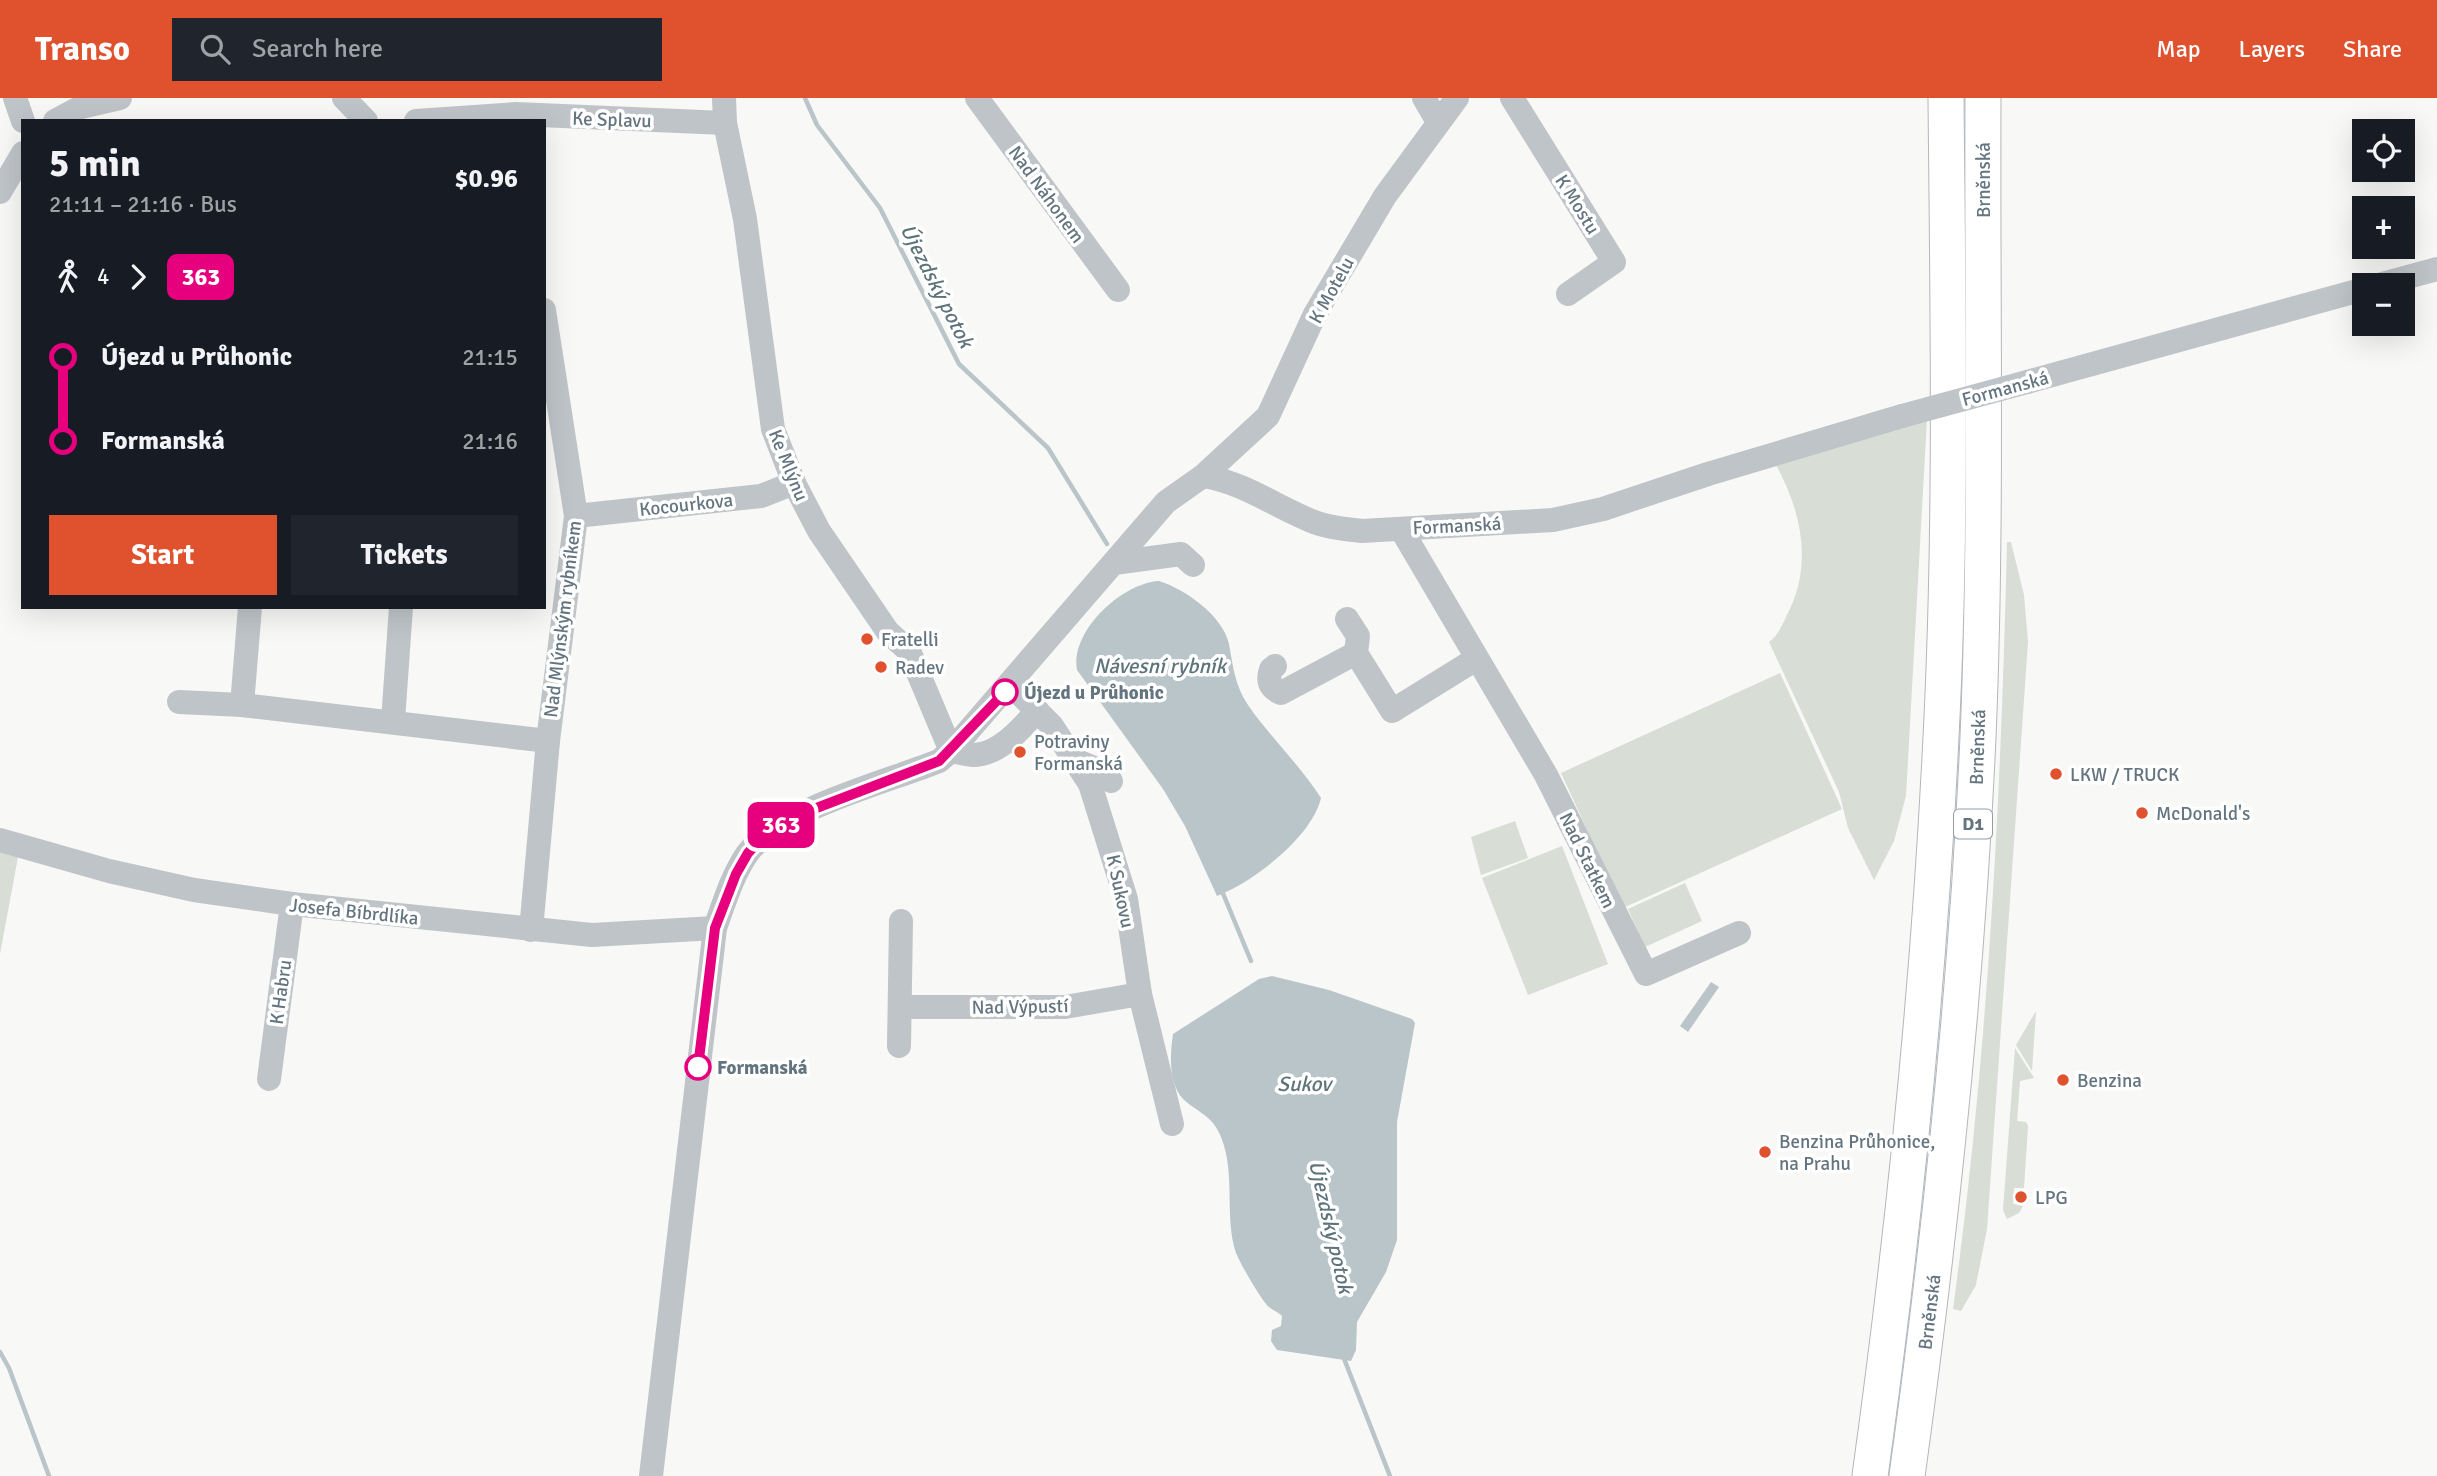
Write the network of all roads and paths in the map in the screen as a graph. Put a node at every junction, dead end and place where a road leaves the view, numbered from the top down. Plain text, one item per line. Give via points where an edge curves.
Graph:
1 (15, 98) edge
2 (120, 98) edge
3 (344, 98) edge
4 (724, 98) edge
5 (977, 98) edge
6 (1424, 98) edge
7 (1457, 98) edge
8 (1512, 98) edge
9 (1946, 98) edge
10 (1983, 98) edge
11 (515, 111) edge
12 (22, 119) edge
13 (59, 119) edge
14 (364, 119) edge
15 (436, 119) edge
16 (1438, 122) junction
17 (725, 123) junction
18 (21, 156) edge
19 (0, 192) edge
20 (2437, 269) edge
21 (2415, 275) edge
22 (1118, 290) dead end
23 (2352, 292) edge
24 (1569, 294) dead end
25 (546, 323) edge
26 (1203, 476) junction
27 (794, 484) junction
28 (576, 516) junction
29 (1401, 529) junction
30 (1115, 563) junction
31 (1193, 565) dead end
32 (250, 609) edge
33 (401, 609) edge
34 (1347, 619) dead end
35 (1356, 653) junction
36 (1476, 659) junction
37 (1275, 666) dead end
38 (1011, 685) junction
39 (179, 702) dead end
40 (242, 705) junction
41 (1037, 710) junction
42 (393, 721) junction
43 (548, 741) junction
44 (951, 751) junction
45 (1075, 760) junction
46 (1111, 781) dead end
47 (0, 840) edge
48 (292, 904) junction
49 (901, 921) dead end
50 (715, 928) junction
51 (531, 930) junction
52 (1739, 933) dead end
53 (1140, 994) junction
54 (900, 1007) junction
55 (899, 1046) dead end
56 (269, 1079) dead end
57 (1172, 1124) dead end
58 (651, 1476) edge
59 (1870, 1476) edge
60 (1907, 1476) edge

1 - 12 street
2 - 13 street via 81,107
3 - 14 street
4 - 17 street, Ke Mlýnu
5 - 22 street, Nad Náhonem
6 - 16 street
7 - 16 street, K Motelu
8 - 24 street, K Mostu via 1614,262
9 - 59 highway, Brněnská / D1 via 1947,517 1941,746 1917,1094
10 - 60 highway, Brněnská / D1 via 1983,516 1970,891 1949,1143
11 - 15 street, Ke Splavu
11 - 17 street, Ke Splavu
16 - 26 street, K Motelu via 1385,196 1315,314 1268,416
17 - 27 street, Ke Mlýnu via 745,219 773,429
18 - 19 street
20 - 21 street
23 - 29 street, Formanská, bridge via 1902,416 1603,509 1553,520
25 - 28 street, Nad Mlýnským rybníkem
26 - 29 street, Formanská via 1224,479 1336,528
26 - 30 street via 1166,502
27 - 28 street, Kocourkova via 761,496
27 - 44 street, Ke Mlýnu via 819,531 881,621 909,652
28 - 43 street, Nad Mlýnským rybníkem
29 - 36 street, Nad Statkem
30 - 31 street via 1181,554
30 - 38 street
32 - 40 street
33 - 42 street
34 - 35 street via 1358,636
35 - 36 street via 1392,710
35 - 37 street via 1281,692 1269,681
36 - 52 street, Nad Statkem via 1546,775 1646,974
38 - 41 street, K Sukovu
38 - 44 street
39 - 40 street
40 - 42 street
41 - 44 street via 1019,731 988,752
41 - 45 street, K Sukovu
42 - 43 street
43 - 51 street, Nad Mlýnským rybníkem
44 - 50 street via 939,761 793,817 764,836 736,874
45 - 46 street via 1104,772
45 - 53 street, K Sukovu via 1090,784 1119,873
47 - 48 street, Josefa Bíbrdlíka via 109,871
48 - 51 street, Josefa Bíbrdlíka
48 - 56 street, K Habru
49 - 54 street
50 - 51 street, Josefa Bíbrdlíka via 592,935
50 - 58 street
53 - 54 street, Nad Výpustí via 1065,1007
53 - 57 street, K Sukovu
54 - 55 street

